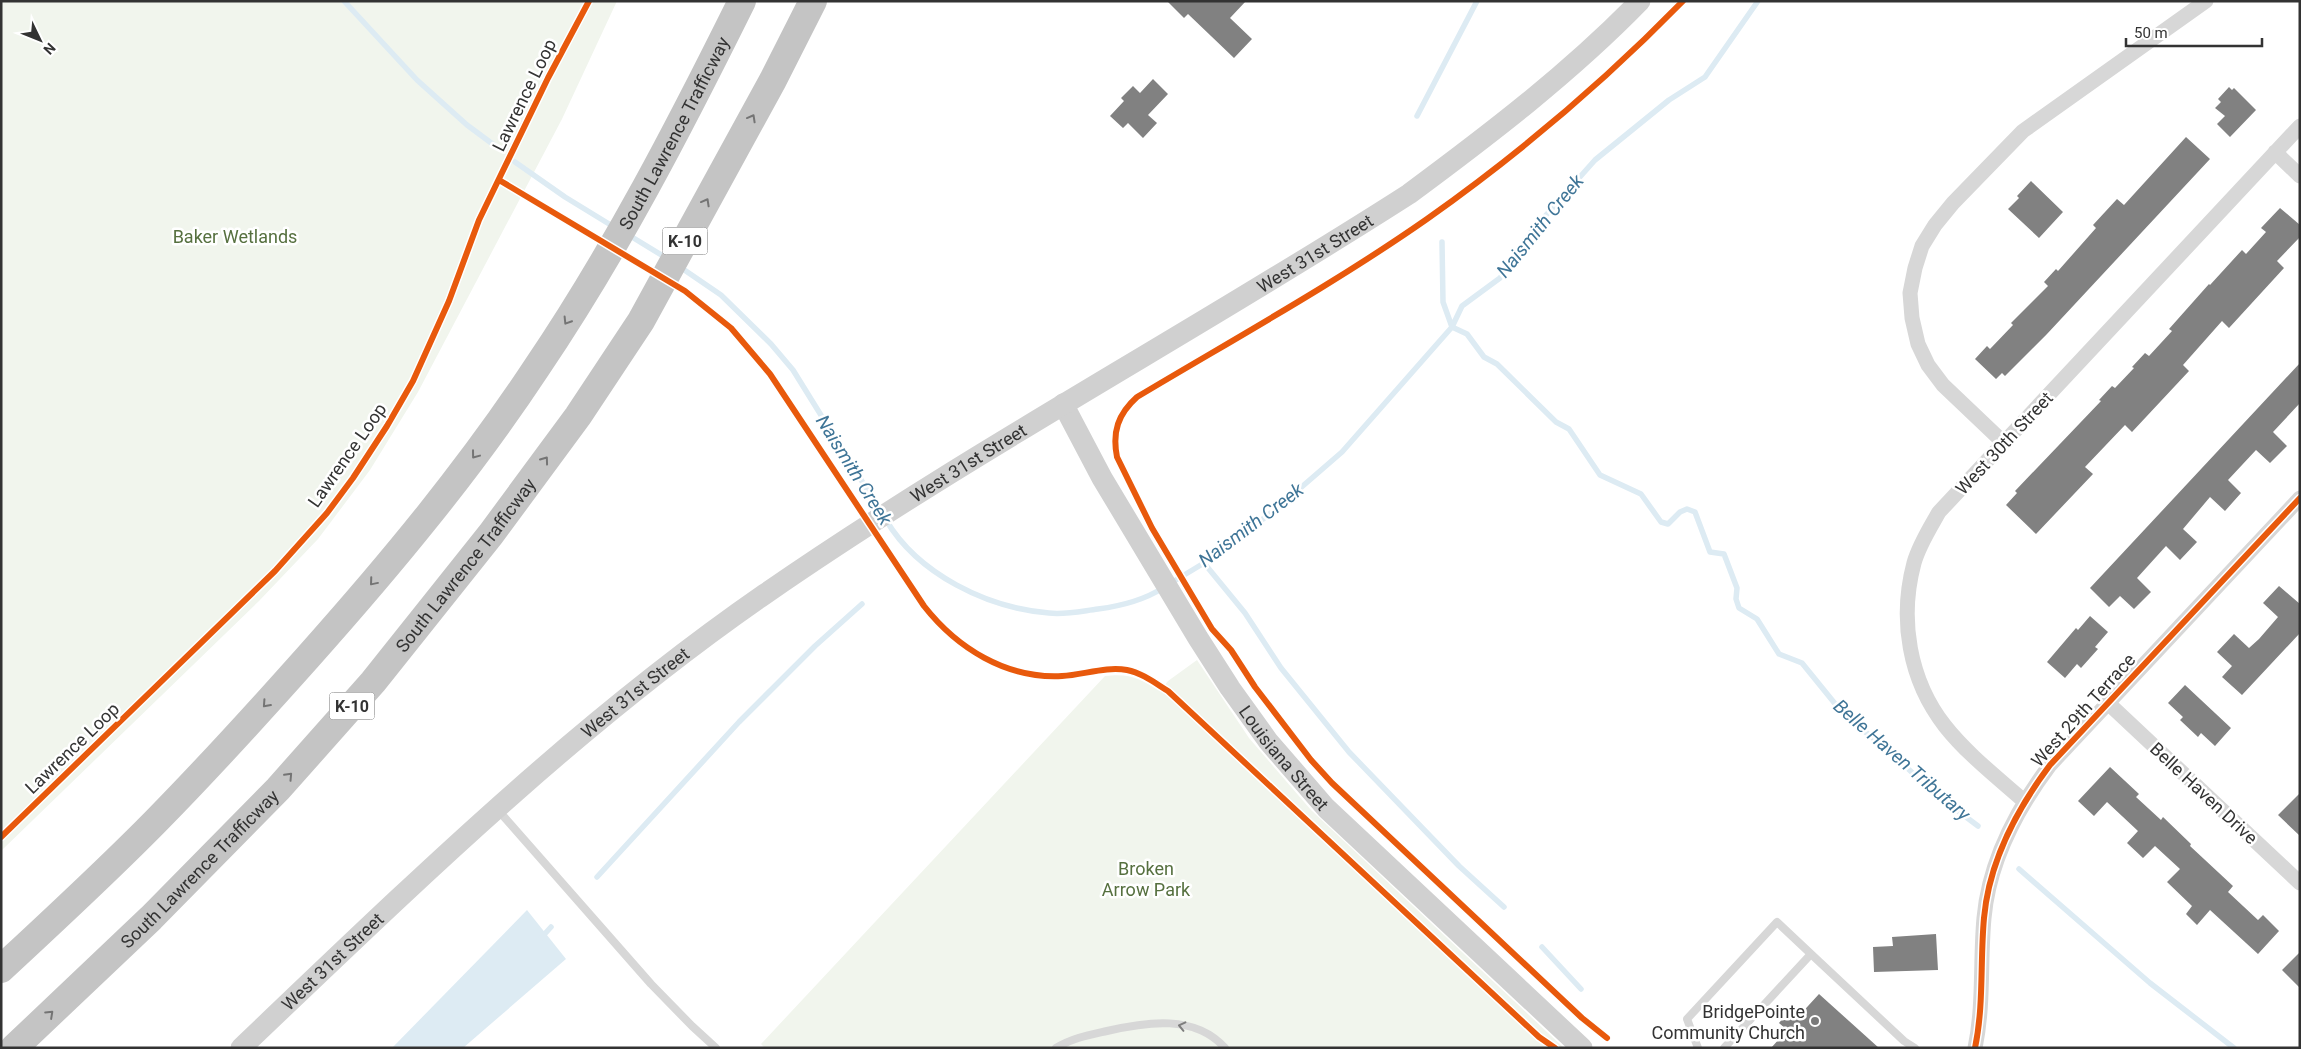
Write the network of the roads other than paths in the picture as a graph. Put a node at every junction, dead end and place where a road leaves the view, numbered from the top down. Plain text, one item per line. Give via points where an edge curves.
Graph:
1 (742, 1) edge
2 (813, 1) edge
3 (1640, 1) edge
4 (2206, 1) edge
5 (2300, 126) edge
6 (2275, 152) junction
7 (2300, 176) edge
8 (1063, 404) junction
9 (2004, 443) junction
10 (2300, 498) edge
11 (2108, 703) junction
12 (2024, 802) junction
13 (496, 809) junction
14 (2300, 883) edge
15 (1811, 954) junction
16 (1, 969) edge
17 (14, 1048) edge
18 (241, 1048) edge
19 (716, 1048) edge
20 (1056, 1048) edge
21 (1225, 1048) edge
22 (1582, 1048) edge
23 (1698, 1048) edge
24 (1724, 1048) edge
25 (1915, 1048) edge
26 (1975, 1048) edge

1 -> 16 highway, South Lawrence Trafficway via 673,135 592,280 538,367 483,445 365,591 270,700 122,855
17 -> 2 highway, South Lawrence Trafficway / K-10 via 213,857 342,718 491,534 588,402 641,321
3 - 8 main road, West 31st Street via 1546,87 1409,194
4 - 9 street via 2024,131 1953,203 1922,246 1910,293 1918,344 1942,385
5 - 6 street, West 30th Street
6 - 7 street
6 - 9 street, West 30th Street
8 - 13 main road, West 31st Street via 957,468 765,594 563,749
8 - 22 main road, Louisiana Street via 1102,478 1198,638 1249,716 1297,776 1326,808
9 - 12 street, West 30th Street via 1939,512 1924,538 1914,562 1906,622 1915,670 1932,707 1957,740
10 - 11 street, West 29th Terrace
11 - 12 street, West 29th Terrace via 2050,765
11 - 14 street, Belle Haven Drive
12 - 26 street, West 29th Terrace via 1999,856 1989,888 1984,916 1981,1012
13 - 18 main road, West 31st Street
13 - 19 lane via 651,984
15 - 23 lane via 1777,922 1687,1019
15 - 24 lane
15 - 25 lane
21 -> 20 lane via 1207,1034 1166,1022 1082,1036

